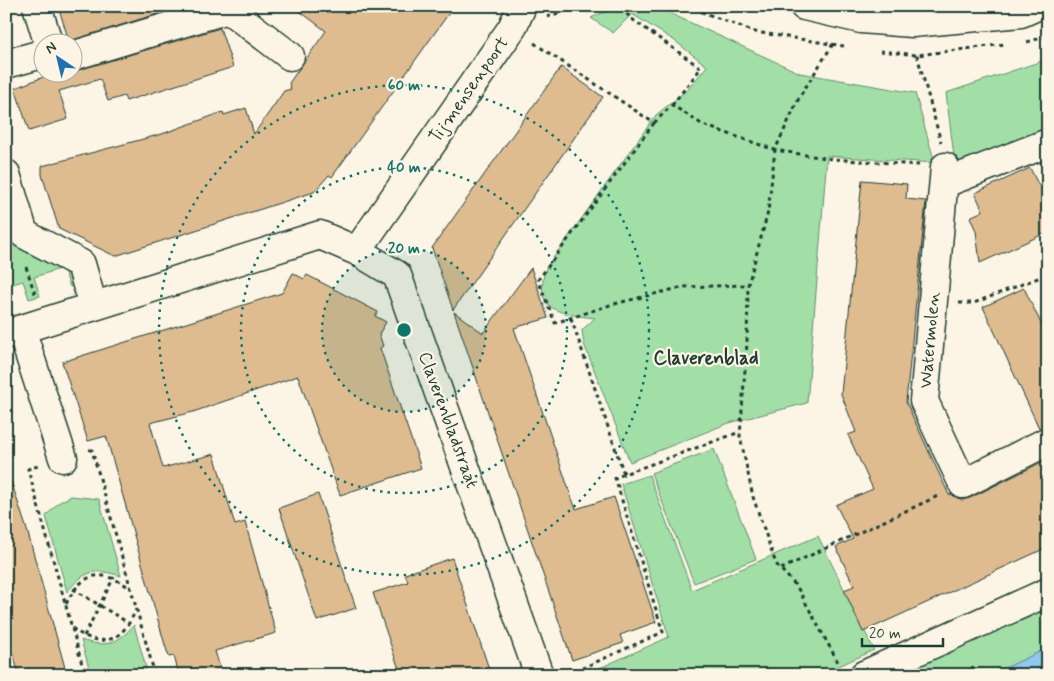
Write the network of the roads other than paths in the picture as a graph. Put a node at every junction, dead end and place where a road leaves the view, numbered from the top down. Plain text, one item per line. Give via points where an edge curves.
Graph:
1 (37, 6) edge
2 (536, 6) edge
3 (804, 6) edge
4 (1038, 6) edge
5 (517, 17) edge
6 (45, 32) edge
7 (82, 53) edge
8 (290, 56) dead end
9 (32, 57) edge
10 (6, 64) edge
11 (1048, 143) edge
12 (6, 174) edge
13 (357, 251) junction
14 (93, 306) junction
15 (24, 328) edge
16 (1048, 441) edge
17 (63, 458) road end
18 (1048, 592) edge
19 (854, 673) edge
20 (539, 675) edge

1 - 6 street
2 - 5 street, Tijmensenpoort
3 - 4 street via 861,19 912,23 1021,13
5 - 13 street, Tijmensenpoort
7 - 8 street via 228,9
9 - 10 street
11 - 16 street, Watermolen via 945,175 924,402 963,484
12 - 14 street via 24,234 80,264
13 - 14 street, Claverenbladstraat via 320,235
13 - 20 street, Claverenbladstraat via 397,275
14 - 15 street, Claverenbladstraat
15 - 17 street
18 - 19 street

